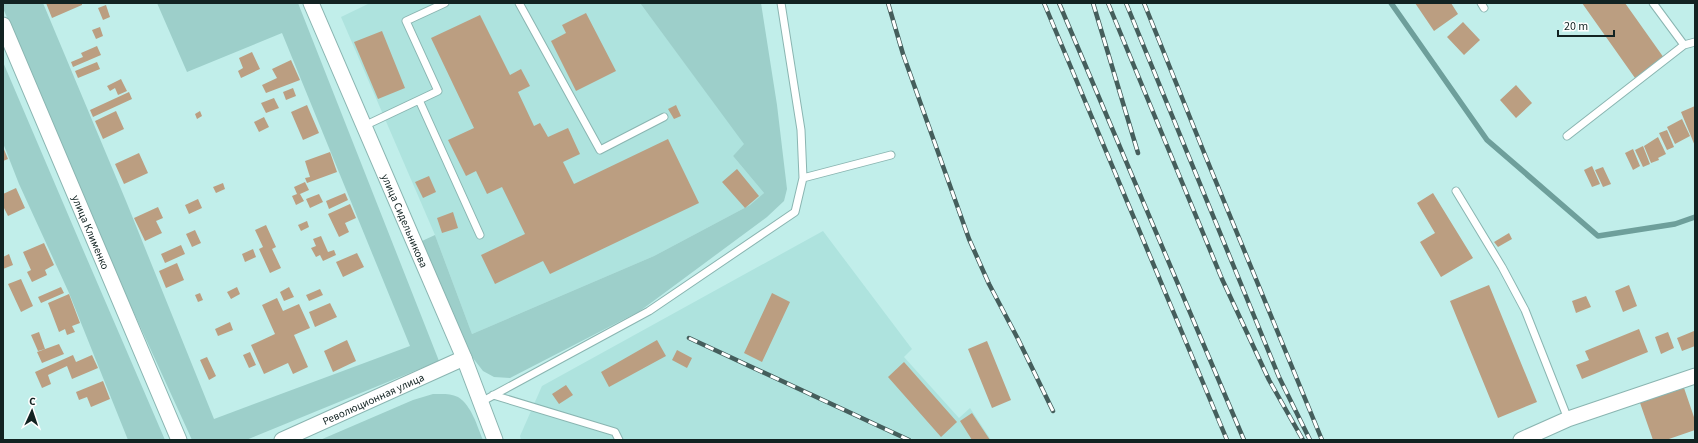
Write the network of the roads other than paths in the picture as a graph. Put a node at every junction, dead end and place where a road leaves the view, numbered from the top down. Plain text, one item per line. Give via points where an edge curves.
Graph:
1 (311, 3) edge
2 (445, 3) edge
3 (519, 3) edge
4 (781, 3) edge
5 (1653, 3) edge
6 (3, 25) edge
7 (1695, 42) edge
8 (1684, 45) junction
9 (419, 100) junction
10 (664, 117) dead end
11 (364, 126) junction
12 (1567, 136) dead end
13 (892, 155) dead end
14 (803, 178) junction
15 (1456, 191) dead end
16 (480, 235) dead end
17 (464, 358) junction
18 (1695, 376) edge
19 (487, 399) junction
20 (1568, 419) junction
21 (179, 440) edge
22 (282, 440) edge
23 (495, 440) edge
24 (619, 440) edge
25 (1521, 440) edge

1 - 11 street, улица Сидельникова
2 - 9 lane via 406,21 438,91
3 - 10 lane via 600,150
4 - 14 lane via 801,130
5 - 8 lane
6 - 21 street, улица Клименко
7 - 8 lane
8 - 12 lane
9 - 11 lane
9 - 16 lane
11 - 17 street, улица Сидельникова
13 - 14 lane
14 - 19 lane via 795,212 649,311
15 - 20 lane via 1525,310
17 - 19 street, улица Сидельникова
17 - 22 street, Революционная улица
18 - 20 street
19 - 23 street, улица Сидельникова
19 - 24 lane via 615,432
20 - 25 street

